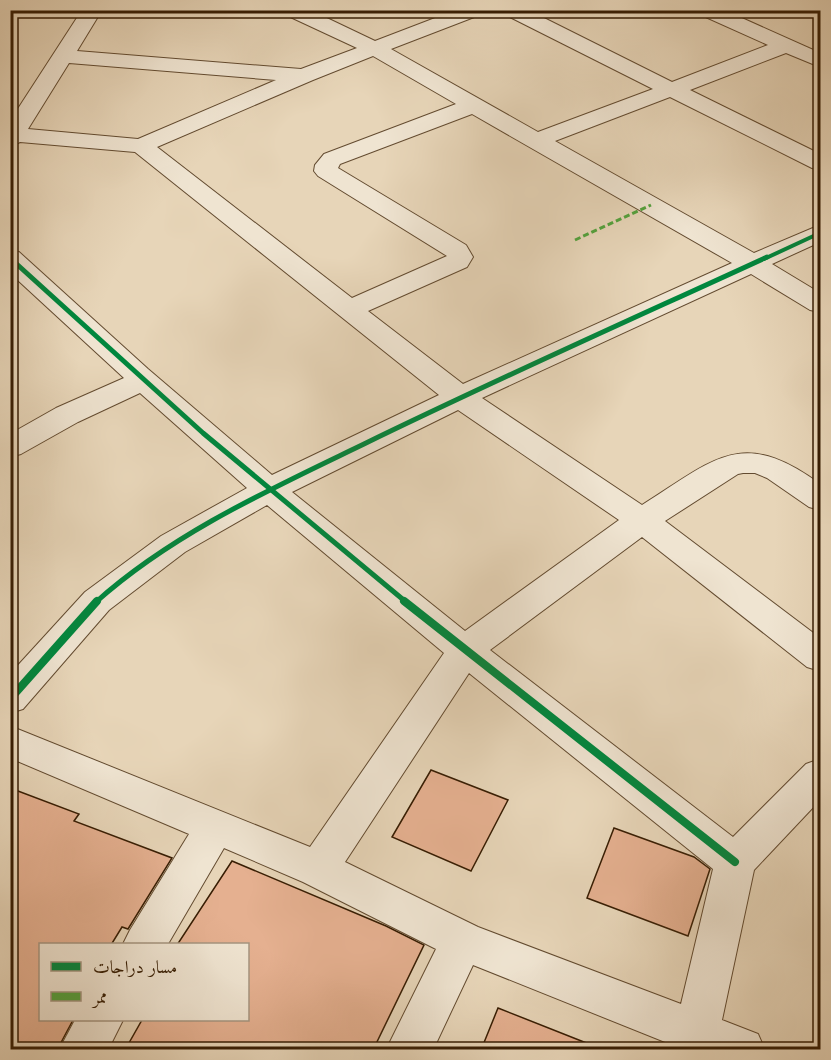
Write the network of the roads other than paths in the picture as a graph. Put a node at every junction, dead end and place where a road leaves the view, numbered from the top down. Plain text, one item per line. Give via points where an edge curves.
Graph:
1 (92, 10) edge
2 (291, 10) edge
3 (475, 10) edge
4 (511, 10) edge
5 (706, 10) edge
6 (786, 46) junction
7 (374, 49) junction
8 (64, 56) junction
9 (820, 61) edge
10 (305, 75) junction
11 (672, 90) junction
12 (474, 105) junction
13 (12, 138) edge
14 (538, 140) junction
15 (141, 146) junction
16 (820, 163) edge
17 (820, 234) edge
18 (10, 258) edge
19 (754, 264) junction
20 (820, 304) edge
21 (348, 310) junction
22 (142, 381) junction
23 (460, 397) junction
24 (10, 447) edge
25 (269, 490) junction
26 (820, 499) edge
27 (642, 520) junction
28 (465, 650) junction
29 (820, 657) edge
30 (10, 699) edge
31 (10, 741) edge
32 (820, 775) edge
33 (216, 827) junction
34 (735, 862) junction
35 (318, 869) junction
36 (463, 941) junction
37 (146, 943) edge
38 (99, 1021) edge
39 (697, 1031) junction
40 (82, 1050) edge
41 (409, 1050) edge
42 (742, 1050) edge

1 - 8 street
2 - 7 street
3 - 7 street
4 - 11 street
5 - 6 street
6 - 9 street
6 - 11 street
7 - 10 street
7 - 12 street
8 - 10 street
8 - 13 street
10 - 15 street
11 - 14 street
11 - 16 street
12 - 14 street
12 - 21 street via 332,159 327,165 326,171 457,251 460,257
13 - 15 street
14 - 19 street
15 - 21 street
17 - 19 street
18 - 22 street
19 - 20 street
19 - 23 street
21 - 23 street
22 - 24 street via 67,415
22 - 25 street
23 - 25 street
23 - 27 street
25 - 28 street
25 - 30 street via 173,544 97,601
26 - 27 street via 779,470 746,461 729,465
27 - 28 street
27 - 29 street
28 - 34 street
28 - 35 street
31 - 33 street
32 - 34 street
33 - 35 street
33 - 37 street
34 - 39 street
35 - 36 street
36 - 39 street
36 - 41 street
38 - 40 street
39 - 42 street

